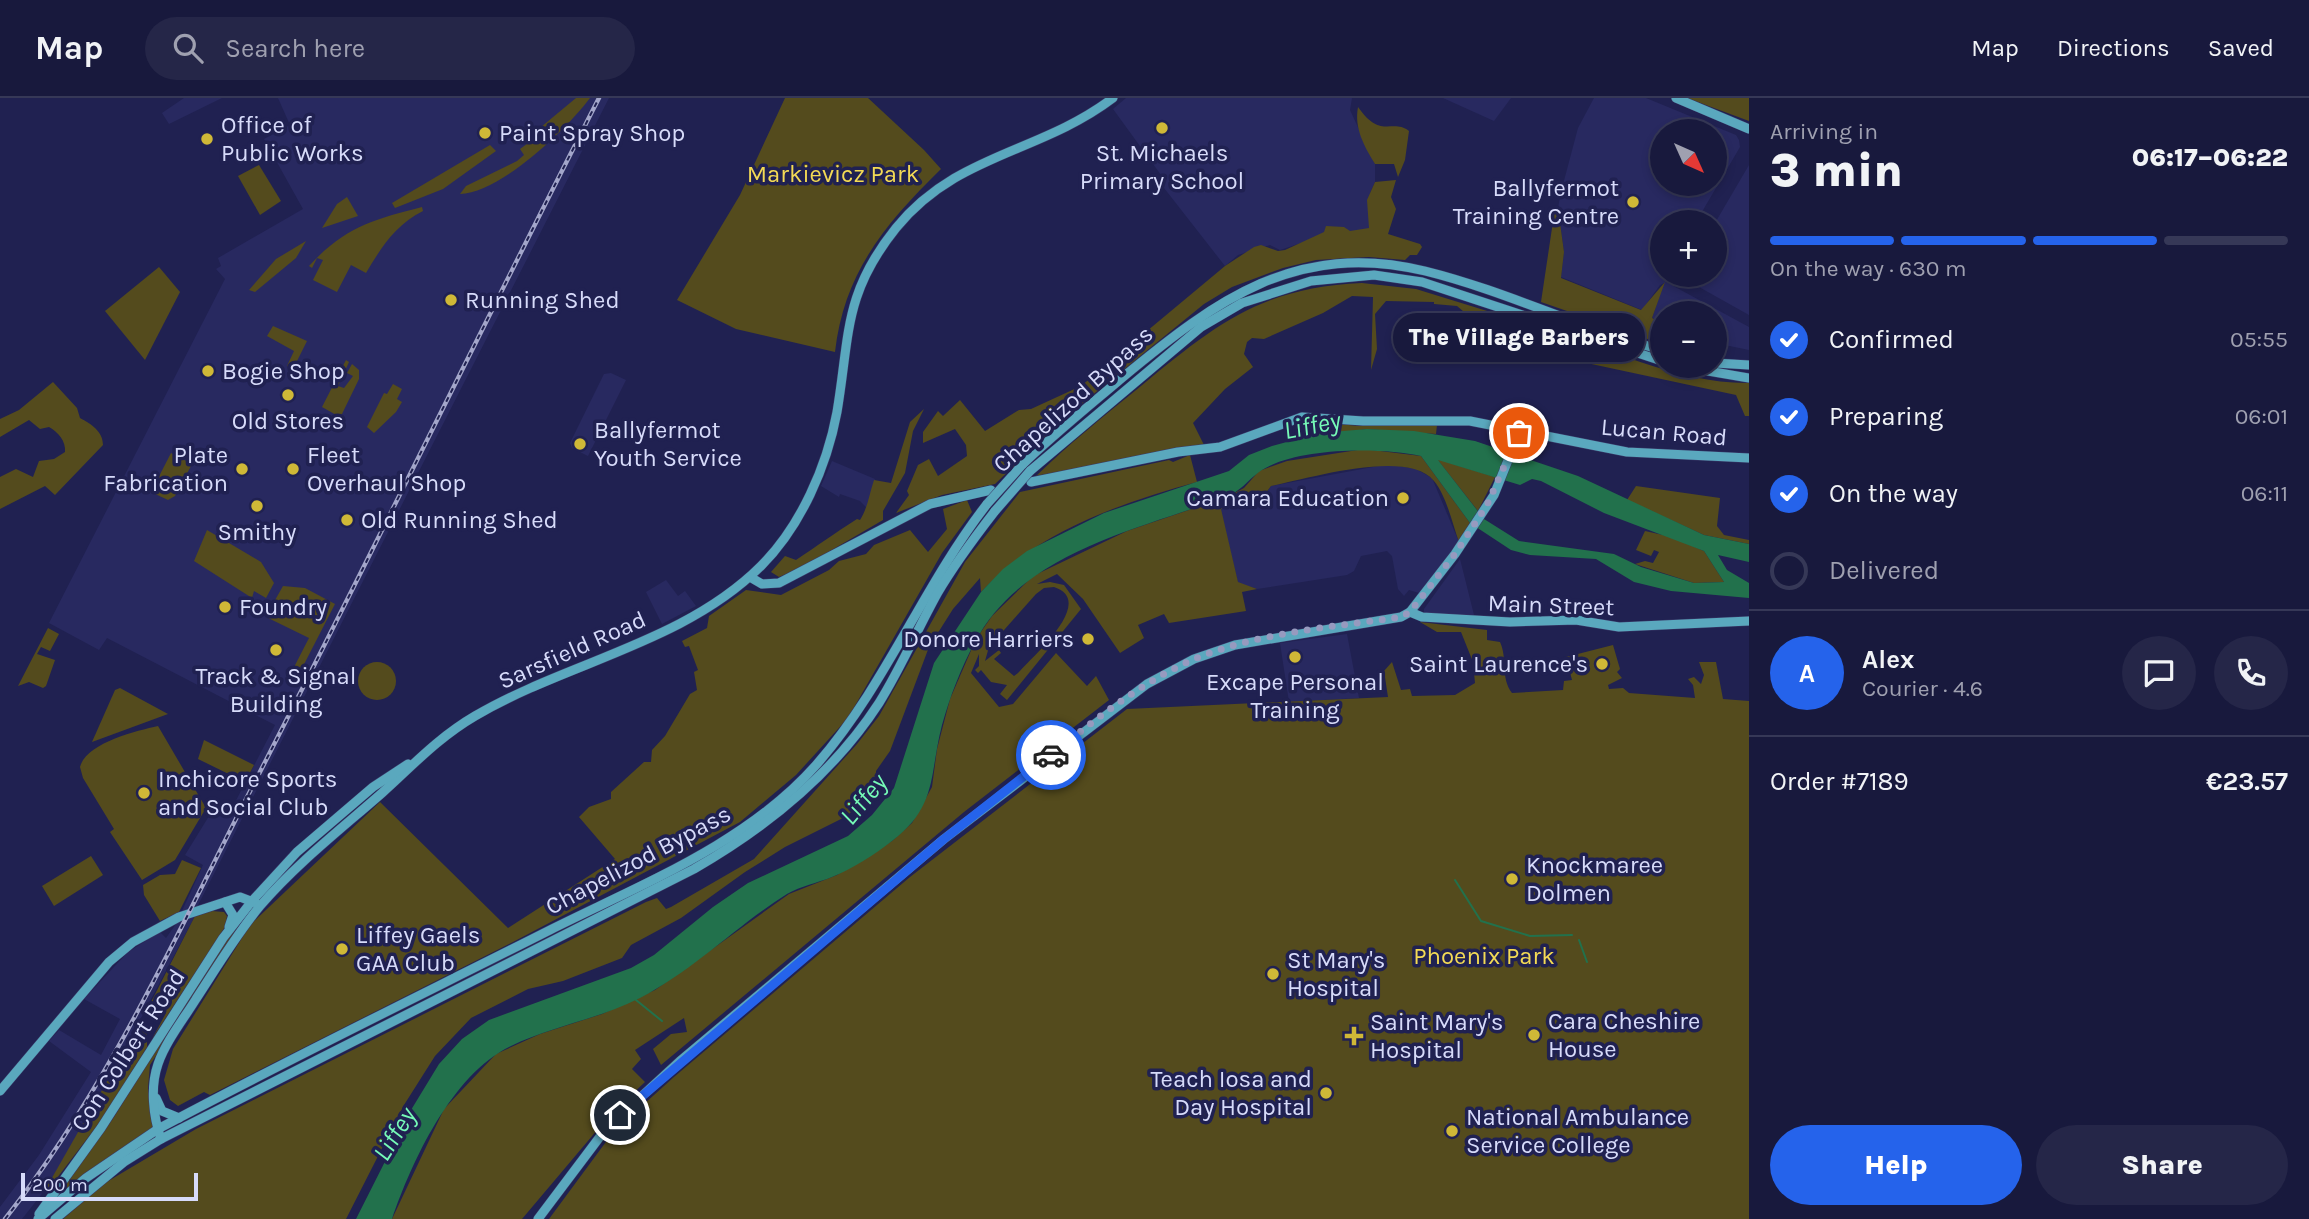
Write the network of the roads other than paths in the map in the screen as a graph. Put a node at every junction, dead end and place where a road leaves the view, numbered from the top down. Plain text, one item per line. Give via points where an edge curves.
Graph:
1 (1113, 98) edge
2 (1676, 98) edge
3 (1749, 129) edge
4 (1650, 346) edge
5 (1650, 357) edge
6 (1727, 364) edge
7 (1749, 365) edge
8 (1727, 375) edge
9 (1749, 379) edge
10 (1519, 433) junction
11 (1749, 458) edge
12 (1026, 468) junction
13 (1031, 482) dead end
14 (991, 490) dead end
15 (750, 577) junction
16 (1410, 612) junction
17 (1749, 621) edge
18 (225, 902) junction
19 (256, 903) junction
20 (223, 938) junction
21 (154, 1090) junction
22 (0, 1091) edge
23 (178, 1118) junction
24 (160, 1134) junction
25 (37, 1219) edge
26 (55, 1219) edge
27 (538, 1219) edge

1 - 15 main road, Sarsfield Road via 1067,129 956,175 917,204 893,232 852,304 836,415 818,476 781,543
2 - 3 main road
4 - 12 main road, Chapelizod Bypass via 1423,271 1380,264 1306,269 1261,282 1213,306 1164,343
5 - 12 main road, Chapelizod Bypass via 1422,282 1374,275 1311,281 1242,303 1200,327
6 - 7 main road
8 - 9 main road
10 - 11 main road, Lucan Road via 1627,452
10 - 13 main road, Lucan Road via 1469,421 1301,417 1220,447
10 - 16 main road via 1482,512
12 - 23 main road, Chapelizod Bypass, bridge via 987,504 939,570 861,708 816,765 760,814 676,867
12 - 24 main road, Chapelizod Bypass, bridge via 955,565 862,726 821,775 763,825 694,869
14 - 15 main road via 930,504 779,583 762,584
15 - 19 main road, Sarsfield Road via 681,622 485,710 373,787 303,846
16 - 17 main road, Main Street via 1449,619 1576,620 1619,627
16 - 27 main road via 1235,645 1194,659 1147,684 944,839 680,1061 605,1130
18 - 19 main road via 240,897
18 - 20 main road via 233,918
18 - 22 main road via 168,922 119,953
19 - 20 main road, Con Colbert Road
19 - 21 main road, Con Colbert Road via 165,1049
20 - 25 main road, Con Colbert Road
21 - 23 main road via 162,1111
21 - 24 main road, Con Colbert Road
23 - 24 main road, Chapelizod Bypass
24 - 25 main road, Chapelizod Bypass via 86,1178
24 - 26 main road

